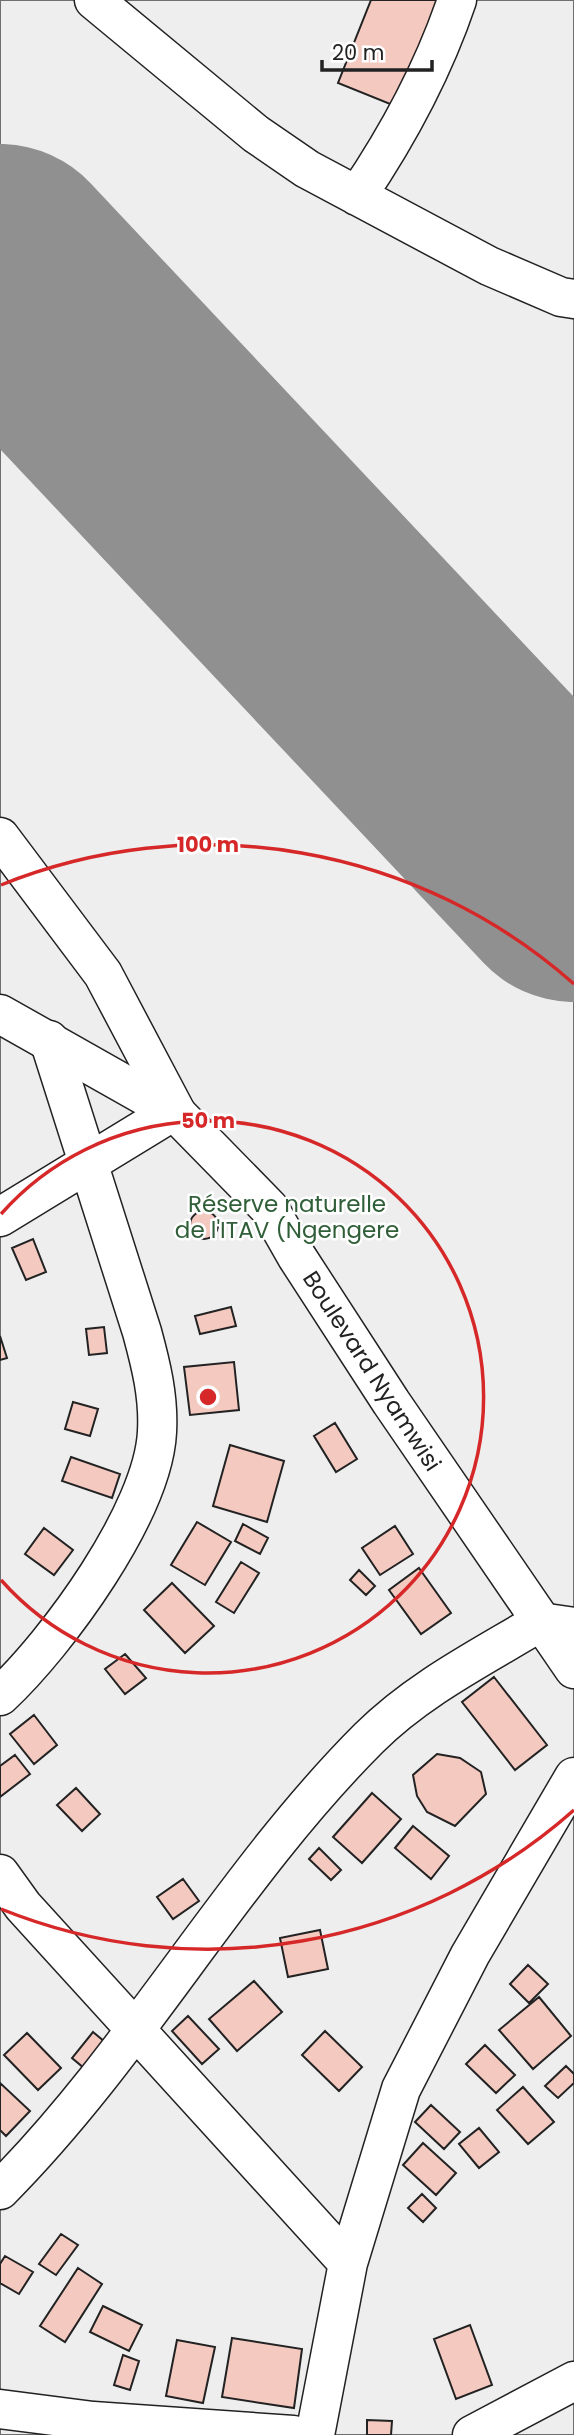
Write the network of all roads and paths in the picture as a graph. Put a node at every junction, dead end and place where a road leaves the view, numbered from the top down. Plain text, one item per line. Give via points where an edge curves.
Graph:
1 (94, 0) edge
2 (457, 0) edge
3 (357, 196) junction
4 (574, 299) edge
5 (0, 836) edge
6 (0, 1014) edge
7 (50, 1040) junction
8 (174, 1113) junction
9 (89, 1165) junction
10 (0, 1217) edge
11 (557, 1625) edge
12 (574, 1669) edge
13 (0, 1696) edge
14 (574, 1777) edge
15 (0, 1874) edge
16 (135, 2030) junction
17 (0, 2190) edge
18 (348, 2263) junction
19 (574, 2381) edge
20 (0, 2409) edge
21 (293, 2435) edge
22 (315, 2435) edge
23 (472, 2435) edge

1 - 3 street via 256,134 307,170
2 - 3 street via 442,46 396,138
3 - 4 street via 489,266
5 - 8 street via 103,974
6 - 7 street, Boulevard Nyamwisi
7 - 8 street, Boulevard Nyamwisi
7 - 9 street
8 - 9 street
8 - 11 street, Boulevard Nyamwisi via 270,1208 391,1402
9 - 10 street
9 - 13 street via 155,1381 157,1434 136,1511 82,1599
11 - 12 street, Boulevard Nyamwisi
11 - 16 street via 436,1685 370,1736 292,1823
14 - 18 street via 470,1955 401,2089
15 - 16 street via 23,1906
16 - 17 street via 101,2078
16 - 18 street
18 - 22 street
19 - 23 street
20 - 21 street via 93,2421

